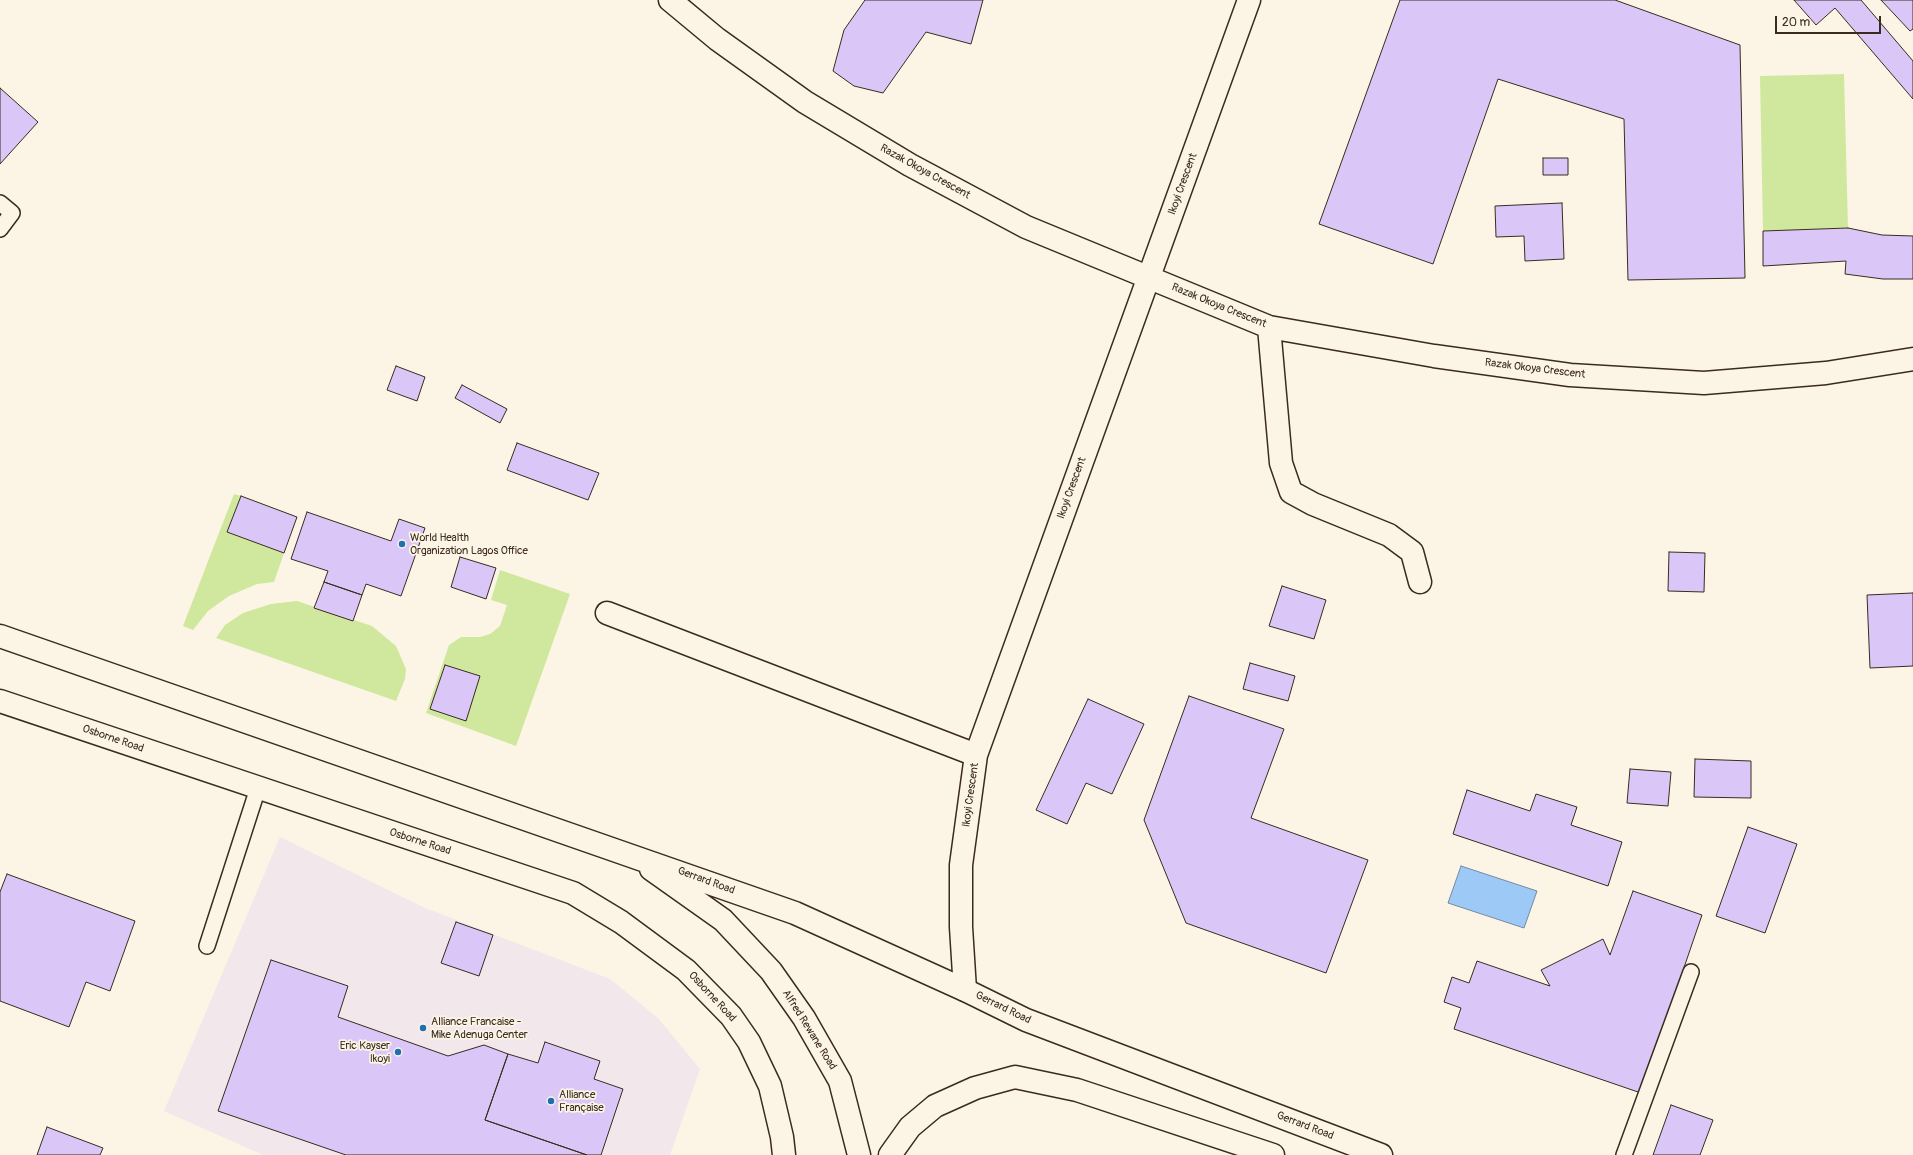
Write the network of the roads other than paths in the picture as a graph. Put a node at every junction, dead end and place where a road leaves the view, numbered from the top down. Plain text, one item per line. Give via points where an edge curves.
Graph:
1 (670, 0) edge
2 (1250, 0) edge
3 (0, 203) edge
4 (0, 229) edge
5 (1149, 278) junction
6 (1269, 327) junction
7 (1913, 359) edge
8 (1420, 582) dead end
9 (607, 613) dead end
10 (0, 636) edge
11 (0, 701) edge
12 (976, 755) junction
13 (258, 788) junction
14 (629, 854) junction
15 (207, 946) dead end
16 (1691, 972) dead end
17 (965, 990) junction
18 (784, 1155) edge
19 (859, 1155) edge
20 (890, 1155) edge
21 (1273, 1155) edge
22 (1381, 1155) edge
23 (1624, 1155) edge

1 - 5 main road, Razak Okoya Crescent via 717,39 805,102 910,165 1026,227
2 - 5 main road, Ikoyi Crescent
3 - 4 lane via 12,213
5 - 6 main road, Razak Okoya Crescent
5 - 12 main road, Ikoyi Crescent
6 - 7 main road, Razak Okoya Crescent via 1434,356 1570,375 1704,383 1826,373
6 - 8 main road via 1281,464 1291,492 1313,504 1389,535 1412,552
9 - 12 main road
10 - 14 main road
11 - 13 main road, Osborne Road
12 - 17 main road, Ikoyi Crescent via 961,865
13 - 15 lane
13 - 18 main road, Osborne Road via 573,893 621,922 686,970 750,1042 770,1086
14 - 17 main road, Gerrard Road via 795,913
14 - 19 main road, Alfred Rewane Road via 723,920 771,971 804,1018 840,1081
16 - 23 lane
17 - 22 main road, Gerrard Road via 1026,1020
20 - 21 main road via 910,1127 936,1106 975,1088 1015,1078 1077,1090

